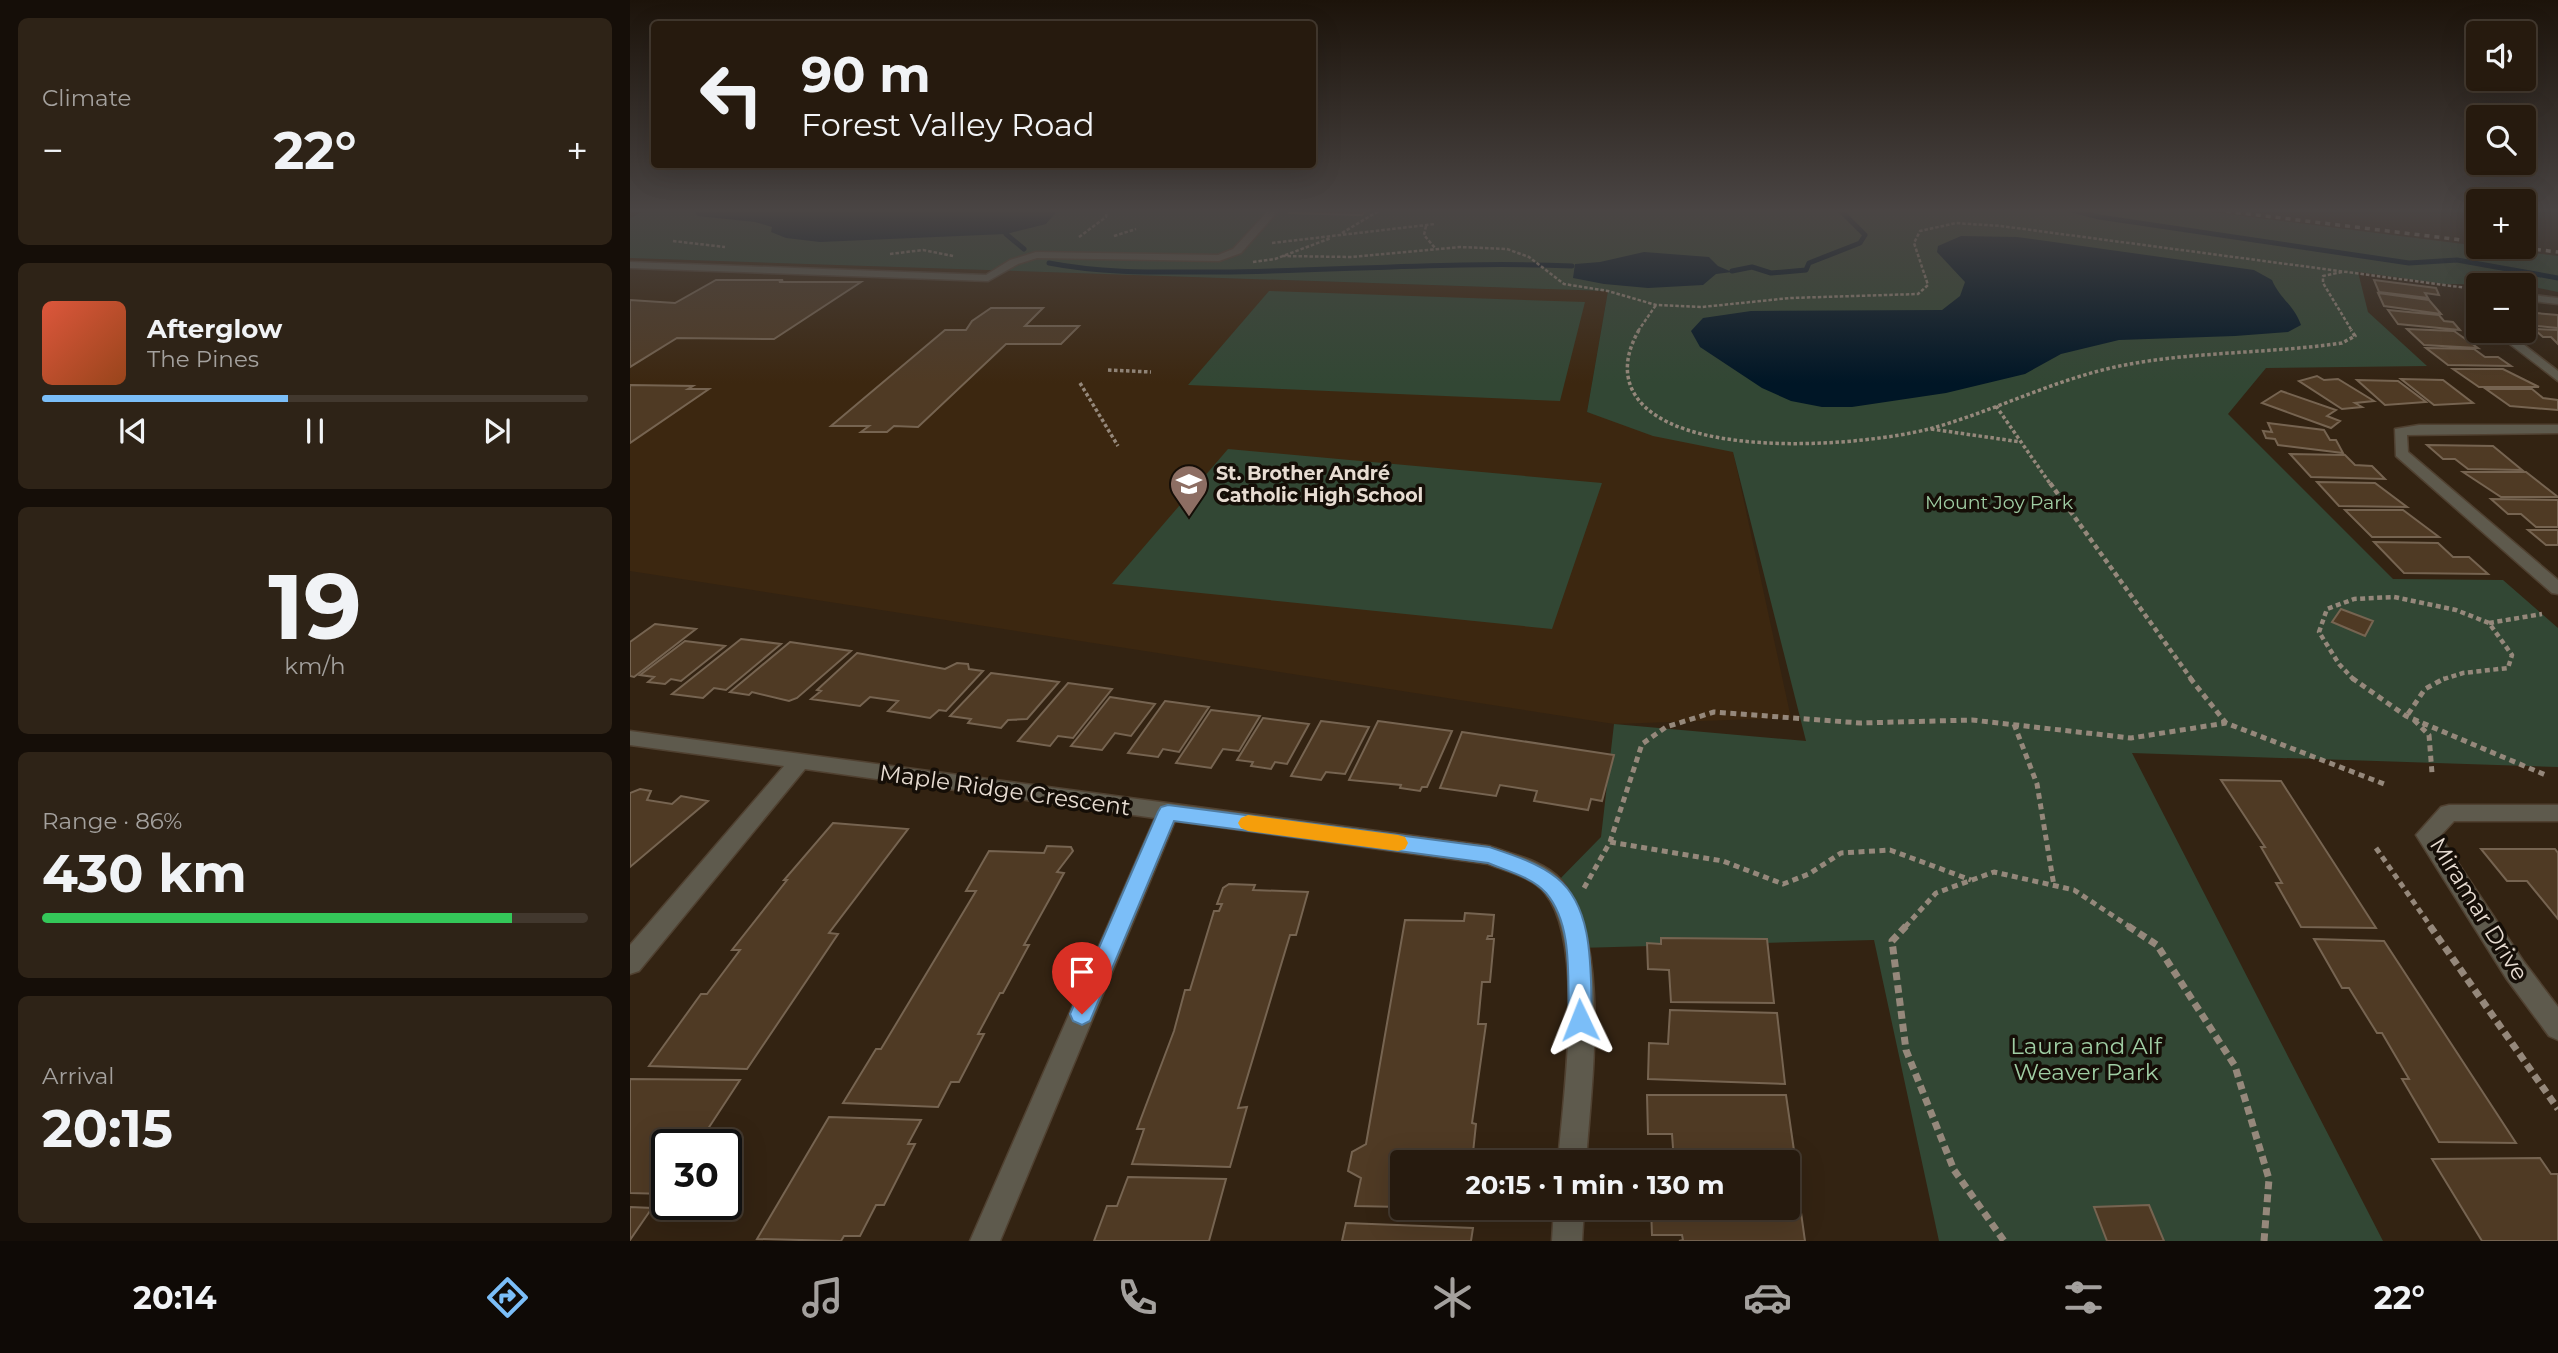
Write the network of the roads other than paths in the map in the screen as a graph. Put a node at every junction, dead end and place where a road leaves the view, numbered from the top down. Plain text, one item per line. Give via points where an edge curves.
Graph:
1 (710, 268) edge
2 (1004, 268) edge
3 (2536, 298) edge
4 (2558, 301) edge
5 (2514, 343) edge
6 (2558, 377) edge
7 (2558, 429) edge
8 (2558, 589) edge
9 (630, 738) edge
10 (799, 763) junction
11 (1168, 812) junction
12 (2558, 813) edge
13 (630, 963) edge
14 (2558, 1028) edge
15 (1573, 1150) edge
16 (1568, 1220) edge
17 (985, 1241) edge
18 (1567, 1241) edge

1 - 2 street via 988,278
3 - 4 street
5 - 6 street
7 - 8 street via 2419,429 2400,432 2399,440 2402,453
9 - 10 street, Maple Ridge Crescent
10 - 11 street, Maple Ridge Crescent
10 - 13 street
11 - 15 street, Maple Ridge Crescent via 1489,855 1531,871 1553,886 1570,913 1578,948 1580,1020
11 - 17 street
12 - 14 street, Miramar Drive via 2449,813 2427,835
16 - 18 street

